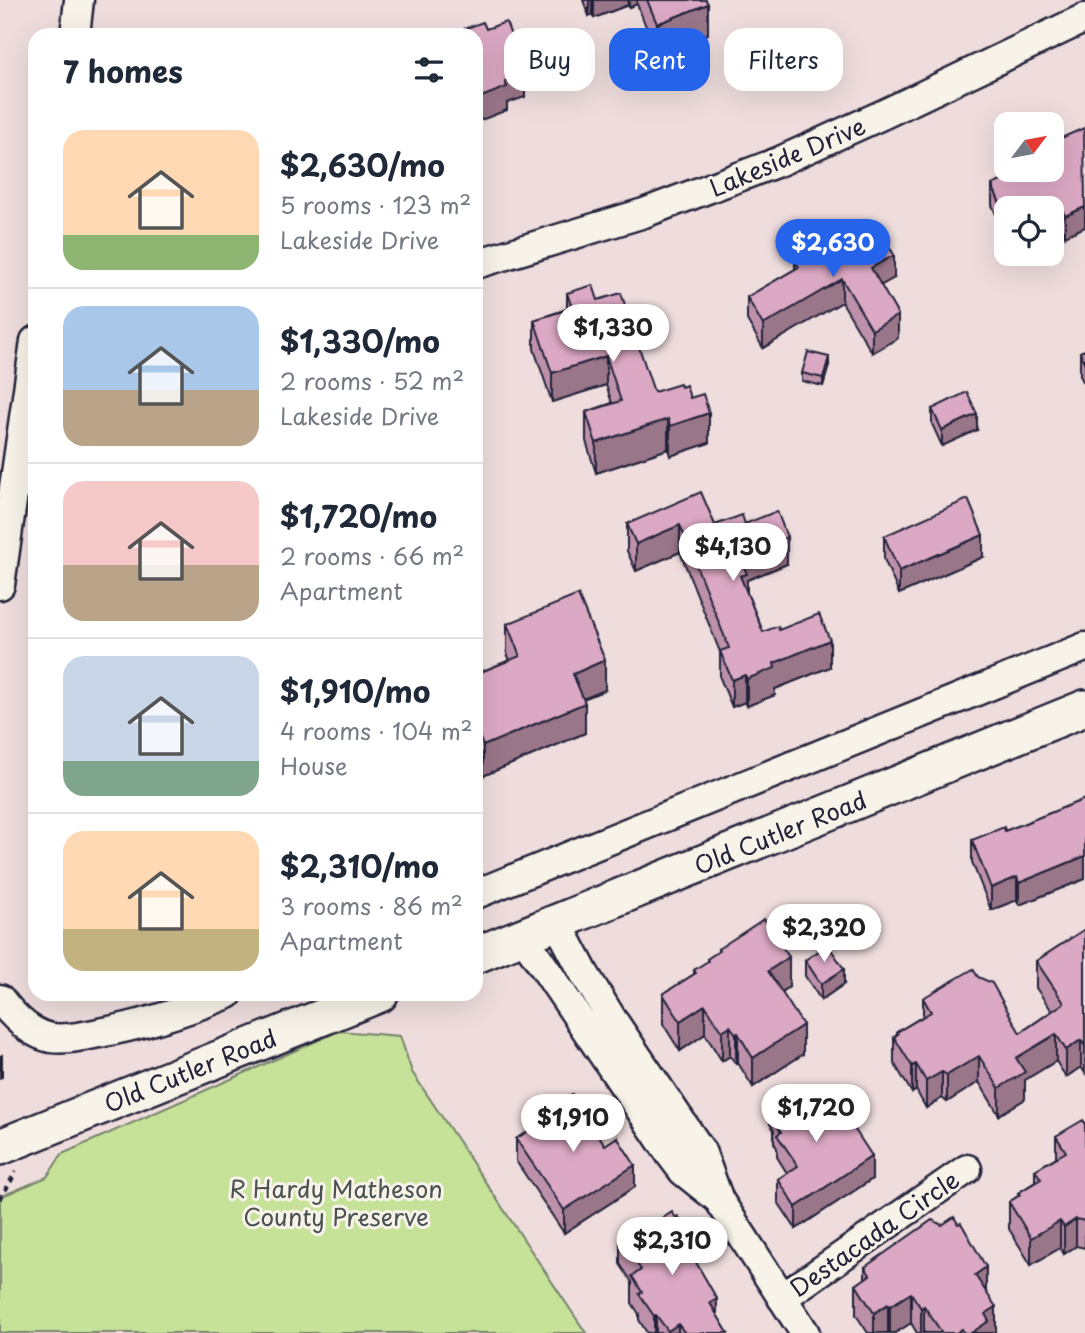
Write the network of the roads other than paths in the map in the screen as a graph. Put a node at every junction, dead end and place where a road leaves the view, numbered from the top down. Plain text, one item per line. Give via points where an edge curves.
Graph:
1 (79, 0) edge
2 (1085, 18) edge
3 (76, 28) edge
4 (483, 262) edge
5 (28, 392) edge
6 (0, 585) edge
7 (1085, 647) edge
8 (1085, 708) edge
9 (483, 891) edge
10 (557, 922) junction
11 (523, 936) junction
12 (483, 952) edge
13 (209, 1001) edge
14 (363, 1001) edge
15 (2, 1004) edge
16 (630, 1070) junction
17 (0, 1147) edge
18 (967, 1169) dead end
19 (782, 1298) junction
20 (805, 1333) edge

1 - 3 street
2 - 4 street, Lakeside Drive via 778,162 644,213
5 - 6 street
7 - 9 street
8 - 10 main road, Old Cutler Road
10 - 11 main road, Old Cutler Road
10 - 16 street
11 - 12 main road, Old Cutler Road
11 - 16 street
13 - 15 street via 145,1024 50,1038 25,1025
14 - 17 main road, Old Cutler Road
16 - 19 street via 701,1151 719,1200
18 - 19 street, Destacada Circle
19 - 20 street

